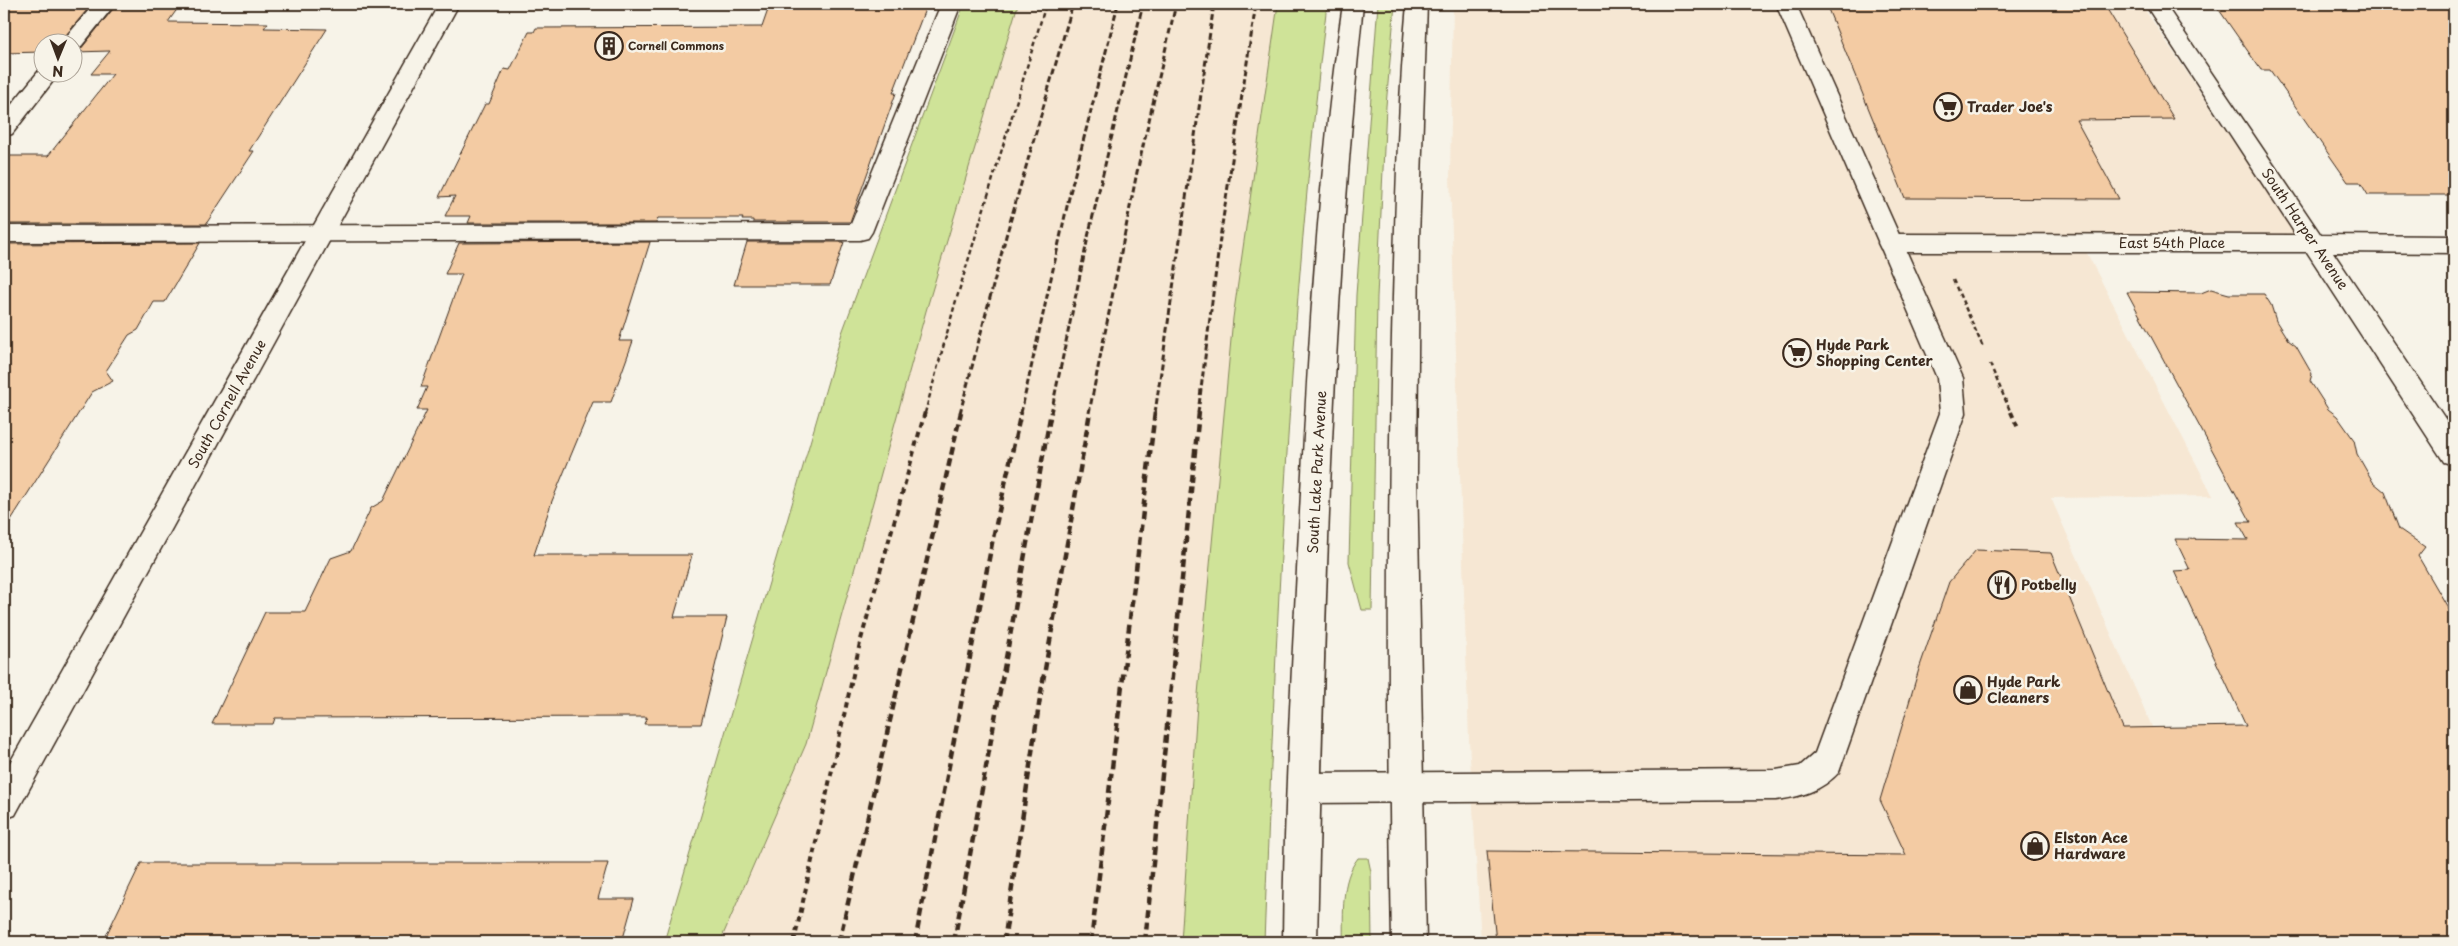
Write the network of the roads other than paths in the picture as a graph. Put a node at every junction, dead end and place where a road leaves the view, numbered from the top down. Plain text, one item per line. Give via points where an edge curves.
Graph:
1 (105, 4) edge
2 (449, 4) edge
3 (951, 4) edge
4 (1353, 4) edge
5 (1417, 4) edge
6 (1786, 4) edge
7 (2155, 4) edge
8 (82, 32) edge
9 (42, 82) edge
10 (4, 130) edge
11 (322, 233) junction
12 (4, 234) edge
13 (1890, 243) junction
14 (2314, 243) junction
15 (2454, 244) edge
16 (2454, 454) edge
17 (1304, 788) junction
18 (1405, 788) junction
19 (4, 804) edge
20 (1300, 942) edge
21 (1409, 942) edge

1 - 8 street
2 - 11 street, South Cornell Avenue
3 - 11 street via 860,232
4 - 17 street, South Lake Park Avenue via 1334,188 1319,420
5 - 18 street via 1408,188 1404,412
6 - 13 street
7 - 14 street, South Harper Avenue
9 - 10 street
11 - 12 street
11 - 19 street, South Cornell Avenue
13 - 14 street, East 54th Place
13 - 18 street via 1950,378 1953,412 1828,762 1818,774 1776,785
14 - 15 street, East 54th Place
14 - 16 street, South Harper Avenue
17 - 18 street
17 - 20 street, South Lake Park Avenue
18 - 21 street

